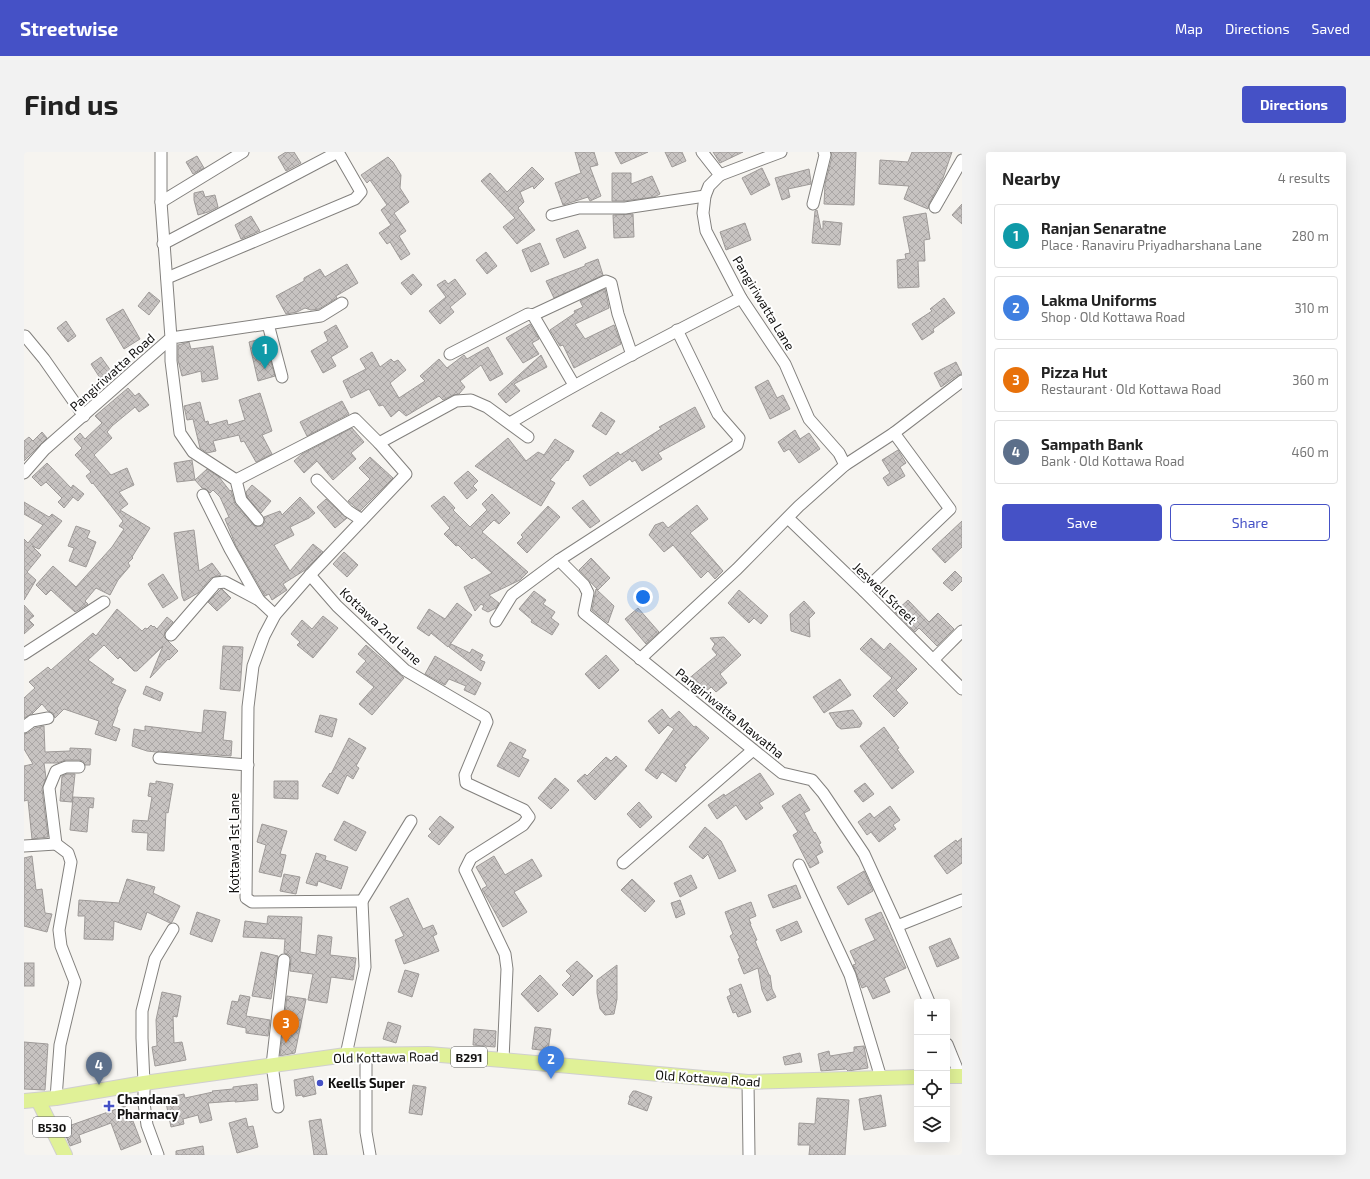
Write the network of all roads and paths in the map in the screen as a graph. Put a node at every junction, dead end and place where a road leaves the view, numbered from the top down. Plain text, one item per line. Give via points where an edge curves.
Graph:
1 (161, 152) edge
2 (243, 152) edge
3 (338, 152) edge
4 (702, 152) edge
5 (781, 152) edge
6 (824, 152) edge
7 (962, 160) edge
8 (720, 175) junction
9 (706, 196) junction
10 (161, 202) junction
11 (813, 204) dead end
12 (935, 207) dead end
13 (552, 215) dead end
14 (163, 244) junction
15 (167, 278) junction
16 (741, 298) junction
17 (342, 303) dead end
18 (533, 315) junction
19 (268, 324) junction
20 (677, 330) junction
21 (25, 336) edge
22 (171, 338) junction
23 (450, 354) dead end
24 (632, 355) junction
25 (282, 377) dead end
26 (962, 381) edge
27 (574, 385) junction
28 (84, 416) junction
29 (510, 423) junction
30 (894, 433) junction
31 (528, 437) dead end
32 (379, 443) junction
33 (845, 465) junction
34 (24, 473) edge
35 (236, 480) junction
36 (317, 480) dead end
37 (203, 495) dead end
38 (788, 518) junction
39 (258, 520) dead end
40 (362, 520) junction
41 (559, 560) junction
42 (310, 575) junction
43 (864, 591) junction
44 (260, 600) junction
45 (104, 602) dead end
46 (275, 615) junction
47 (496, 621) dead end
48 (962, 631) edge
49 (172, 635) dead end
50 (24, 654) edge
51 (640, 659) junction
52 (933, 660) junction
53 (962, 689) edge
54 (48, 718) dead end
55 (24, 727) edge
56 (754, 750) junction
57 (159, 758) dead end
58 (248, 765) junction
59 (79, 767) dead end
60 (411, 821) dead end
61 (56, 844) junction
62 (24, 846) edge
63 (623, 863) dead end
64 (799, 865) dead end
65 (362, 900) junction
66 (962, 900) edge
67 (897, 926) junction
68 (172, 929) dead end
69 (284, 960) dead end
70 (928, 999) edge
71 (346, 1055) junction
72 (366, 1055) junction
73 (950, 1055) edge
74 (503, 1060) junction
75 (272, 1066) junction
76 (956, 1076) edge
77 (914, 1077) edge
78 (881, 1078) junction
79 (748, 1082) junction
80 (144, 1083) junction
81 (56, 1098) junction
82 (38, 1100) junction
83 (24, 1101) edge
84 (278, 1107) dead end
85 (65, 1155) edge
86 (158, 1155) edge
87 (370, 1155) edge
88 (749, 1155) edge

1 - 10 street, Pangiriwatta Road
2 - 10 street
3 - 14 street
3 - 15 street via 361,192 355,199
4 - 8 street
5 - 8 street
6 - 11 street
7 - 12 street
8 - 9 street, Pangiriwatta Lane via 709,186
9 - 13 street via 625,208 579,208
9 - 16 street, Pangiriwatta Lane via 703,213 706,231
10 - 14 street, Pangiriwatta Road
14 - 15 street, Pangiriwatta Road
15 - 22 street, Pangiriwatta Road
16 - 20 street
16 - 33 street, Pangiriwatta Lane via 785,364 809,419 839,453
17 - 19 street via 321,316
18 - 23 street via 528,314
18 - 24 street via 606,281 611,283
18 - 27 street
19 - 22 street
19 - 25 street
20 - 24 street
20 - 41 street via 718,414 738,438 737,445
21 - 28 street
22 - 28 street, Pangiriwatta Road
22 - 35 street via 171,361 180,432 193,452
24 - 27 street
26 - 30 street
27 - 29 street
28 - 34 street, Pangiriwatta Road via 45,450
29 - 31 street
29 - 32 street via 487,407 471,400 456,401
30 - 33 street
30 - 43 street via 950,509
32 - 35 street via 355,419
32 - 40 street, Kottawa 1st Lane via 406,474
33 - 38 street
35 - 39 street via 241,500
36 - 40 street via 348,511
37 - 44 street via 230,549
38 - 43 street, Jeswell Street
38 - 51 street
40 - 42 street, Kottawa 1st Lane
41 - 47 street via 512,595
41 - 51 street, Pangiriwatta Mawatha via 584,585 588,593 584,613
42 - 46 street, Kottawa 1st Lane
42 - 74 street, Kottawa 2nd Lane via 337,606 405,670 485,717 487,722 465,775 466,783 524,810 529,817 523,825 471,858 465,870 505,954 507,970
43 - 52 street, Jeswell Street
44 - 46 street
44 - 49 street via 225,582 216,583
45 - 50 street
46 - 58 street, Kottawa 1st Lane via 253,666 248,707
48 - 52 street
51 - 56 street, Pangiriwatta Mawatha
52 - 53 street, Jeswell Street
54 - 55 street via 32,721
56 - 63 street
56 - 67 street, Pangiriwatta Mawatha via 782,773 812,780 823,793 864,854
57 - 58 street
58 - 65 street, Kottawa 1st Lane via 246,898 252,902
59 - 61 street via 66,767 56,771 49,788
60 - 65 street
61 - 62 street
61 - 81 street via 68,853 70,862 60,930 61,946 75,982 60,1045
64 - 78 street via 850,975
65 - 71 street via 365,967
66 - 67 street
67 - 70 street, Pangiriwatta Mawatha
68 - 80 street via 155,960 142,1011
69 - 75 street
71 - 72 main road, Old Kottawa Road / B291
71 - 75 main road, Old Kottawa Road / B291
72 - 74 main road, Old Kottawa Road / B291 via 428,1054
72 - 87 street via 366,1132
73 - 76 street
74 - 79 main road, Old Kottawa Road / B291
75 - 80 main road, Old Kottawa Road / B291
75 - 84 street
77 - 78 main road, Old Kottawa Road / B291
78 - 79 main road, Old Kottawa Road / B291
79 - 88 street
80 - 81 main road, Old Kottawa Road / B291
80 - 86 street via 147,1125
81 - 82 main road, Old Kottawa Road / B291
82 - 83 main road, Old Kottawa Road / B291
82 - 85 main road, B530

